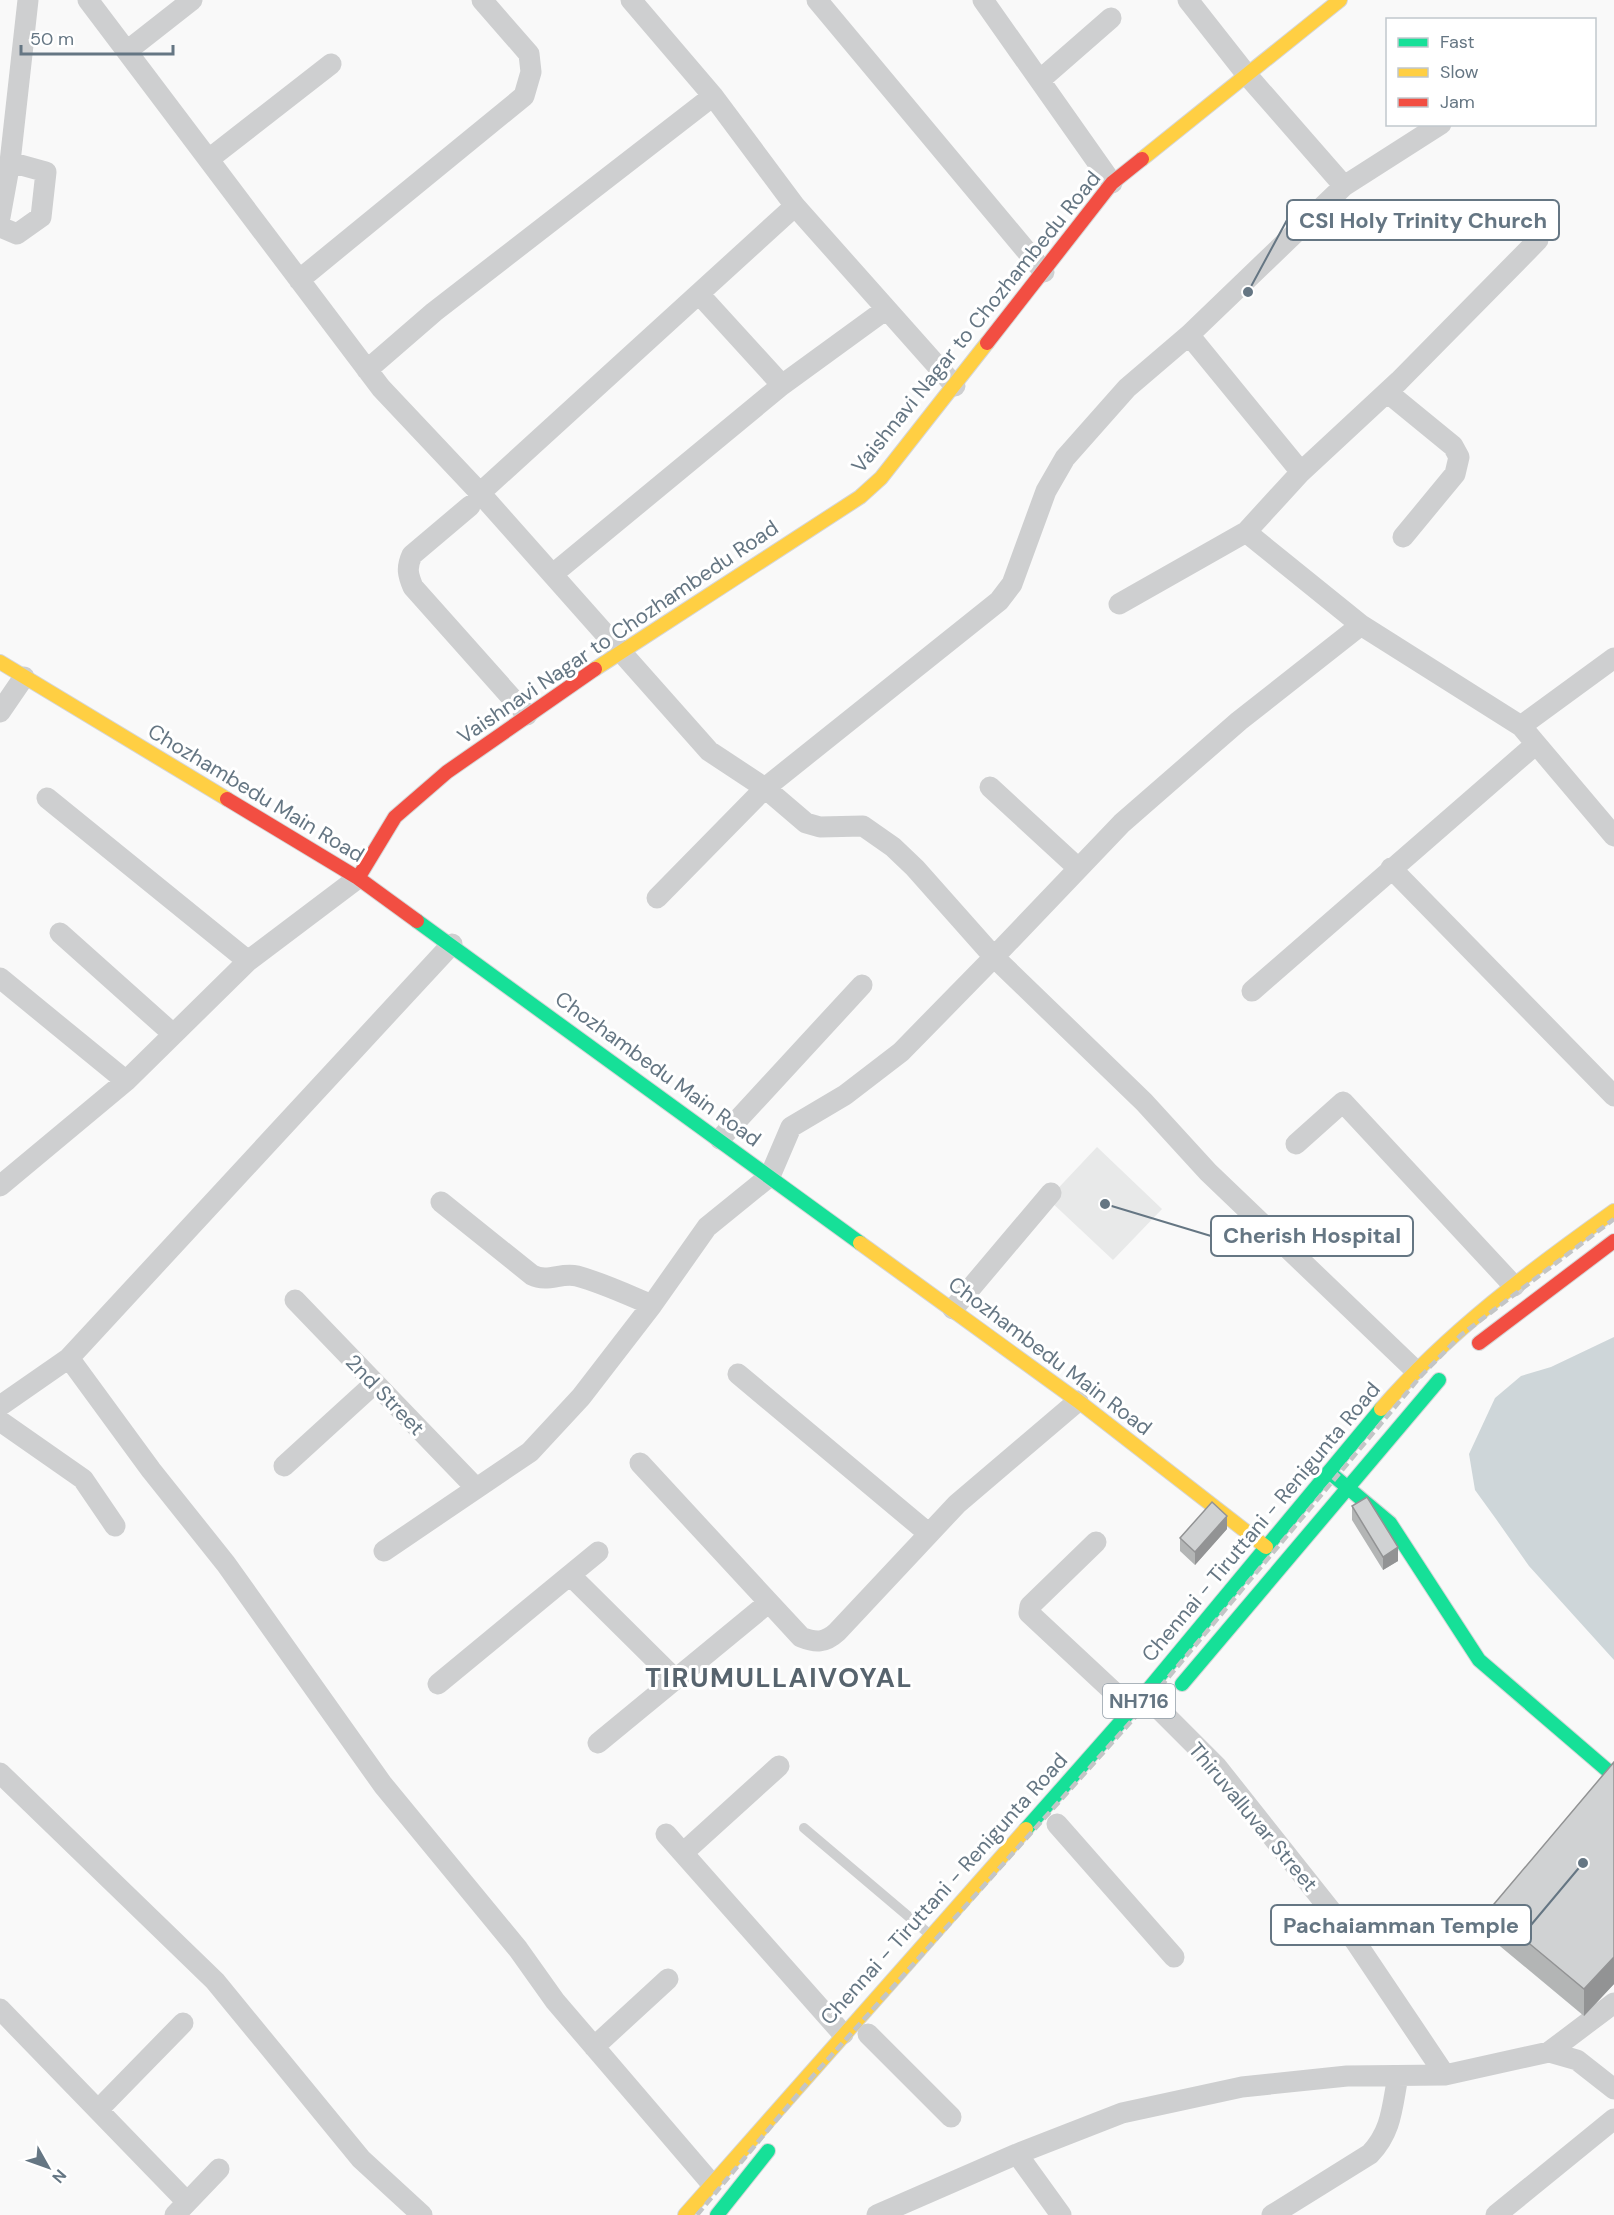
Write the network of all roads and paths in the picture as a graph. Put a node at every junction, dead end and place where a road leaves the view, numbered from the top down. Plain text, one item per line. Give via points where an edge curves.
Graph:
1 (28, 0) edge
2 (88, 0) edge
3 (192, 0) edge
4 (482, 0) edge
5 (631, 0) edge
6 (817, 0) edge
7 (983, 0) edge
8 (1188, 0) edge
9 (1340, 0) edge
10 (1111, 18) dead end
11 (127, 51) junction
12 (331, 64) dead end
13 (1247, 75) junction
14 (1040, 80) junction
15 (713, 96) junction
16 (8, 111) edge
17 (1438, 126) edge
18 (209, 159) junction
19 (10, 162) junction
20 (1112, 183) junction
21 (1344, 186) junction
22 (795, 206) junction
23 (0, 217) edge
24 (0, 227) edge
25 (1538, 240) dead end
26 (1044, 272) junction
27 (299, 280) junction
28 (699, 294) junction
29 (885, 310) junction
30 (1189, 335) junction
31 (367, 370) junction
32 (782, 385) junction
33 (955, 386) junction
34 (1387, 392) junction
35 (1300, 472) junction
36 (475, 499) junction
37 (1246, 532) junction
38 (1403, 537) dead end
39 (553, 574) junction
40 (1119, 604) dead end
41 (1361, 625) junction
42 (621, 653) junction
43 (1614, 658) edge
44 (0, 662) edge
45 (24, 677) junction
46 (0, 712) edge
47 (527, 716) junction
48 (1521, 726) junction
49 (1536, 744) junction
50 (990, 787) dead end
51 (765, 788) junction
52 (46, 798) dead end
53 (1614, 836) edge
54 (1391, 867) junction
55 (1078, 868) junction
56 (358, 879) junction
57 (657, 898) dead end
58 (60, 933) dead end
59 (452, 944) junction
60 (994, 957) junction
61 (248, 961) junction
62 (0, 978) edge
63 (862, 985) dead end
64 (1252, 991) dead end
65 (173, 1034) junction
66 (126, 1081) junction
67 (1614, 1096) edge
68 (720, 1139) junction
69 (1296, 1144) dead end
70 (770, 1176) junction
71 (0, 1186) edge
72 (1051, 1192) dead end
73 (441, 1202) dead end
74 (1614, 1211) edge
75 (1614, 1241) edge
76 (1514, 1286) junction
77 (295, 1300) dead end
78 (652, 1305) junction
79 (953, 1309) junction
80 (1472, 1349) dead end
81 (69, 1358) junction
82 (1415, 1370) junction
83 (1447, 1372) dead end
84 (738, 1374) dead end
85 (374, 1384) junction
86 (1078, 1401) junction
87 (0, 1406) edge
88 (0, 1421) edge
89 (640, 1463) dead end
90 (284, 1466) dead end
91 (1328, 1471) junction
92 (1348, 1487) junction
93 (476, 1488) junction
94 (115, 1526) dead end
95 (928, 1533) junction
96 (1096, 1542) dead end
97 (1266, 1547) junction
98 (384, 1551) dead end
99 (598, 1552) dead end
100 (570, 1575) junction
101 (768, 1603) junction
102 (674, 1678) junction
103 (438, 1684) dead end
104 (1163, 1706) joint
105 (1132, 1709) junction
106 (598, 1743) dead end
107 (779, 1766) dead end
108 (0, 1773) edge
109 (1614, 1776) edge
110 (1057, 1824) dead end
111 (804, 1828) dead end
112 (666, 1834) dead end
113 (683, 1853) junction
114 (930, 1935) junction
115 (1174, 1957) dead end
116 (668, 1979) dead end
117 (1614, 2003) edge
118 (0, 2009) edge
119 (183, 2023) dead end
120 (862, 2034) junction
121 (594, 2047) junction
122 (1549, 2052) junction
123 (1446, 2075) junction
124 (1398, 2076) junction
125 (1614, 2089) edge
126 (98, 2110) junction
127 (951, 2117) dead end
128 (1614, 2119) edge
129 (775, 2142) dead end
130 (1017, 2154) junction
131 (219, 2169) dead end
132 (711, 2183) junction
133 (181, 2209) edge
134 (422, 2215) edge
135 (685, 2215) edge
136 (717, 2215) edge
137 (877, 2215) edge
138 (1061, 2215) edge
139 (1272, 2215) edge
140 (1496, 2215) edge

1 - 16 street
2 - 11 street
3 - 11 street
4 - 27 street via 529,54 531,72 524,96
5 - 15 street
6 - 26 street
7 - 14 street
8 - 13 street
9 - 13 main road, Vaishnavi Nagar to Chozhambedu Road
10 - 14 street
11 - 18 street
12 - 18 street
13 - 20 main road, Vaishnavi Nagar to Chozhambedu Road
13 - 21 street
14 - 20 street
15 - 22 street
15 - 31 street via 434,312
16 - 19 street
17 - 21 street
18 - 27 street
19 - 23 street
19 - 24 street via 46,172 41,217 17,234
20 - 26 main road, Vaishnavi Nagar to Chozhambedu Road
21 - 30 street
22 - 28 street
22 - 29 street
25 - 34 street
26 - 33 main road, Vaishnavi Nagar to Chozhambedu Road
27 - 31 street
28 - 32 street
28 - 36 street
29 - 32 street
29 - 33 street
30 - 35 street
30 - 51 street via 1126,388 1065,458 1046,491 1012,584 999,601
31 - 36 street
32 - 39 street
33 - 42 main road, Vaishnavi Nagar to Chozhambedu Road via 881,478 860,496
34 - 35 street
34 - 38 street via 1453,446 1459,457 1455,474
35 - 37 street
36 - 39 street
36 - 47 street via 412,555 408,575 413,587
37 - 40 street
37 - 41 street
39 - 42 street
41 - 48 street
41 - 55 street via 1230,729 1122,823
42 - 47 main road, Vaishnavi Nagar to Chozhambedu Road
42 - 51 street via 709,751
43 - 48 street
44 - 45 main road, Chozhambedu Main Road
45 - 46 street
45 - 56 main road, Chozhambedu Main Road
47 - 56 main road, Vaishnavi Nagar to Chozhambedu Road via 447,772 395,817
48 - 49 street
49 - 53 street
49 - 54 street
50 - 55 street
51 - 57 street
51 - 60 street via 806,823 820,827 864,826 893,847
52 - 61 street
54 - 64 street
54 - 67 street
55 - 60 street
56 - 59 main road, Chozhambedu Main Road
56 - 61 street
58 - 65 street
59 - 68 main road, Chozhambedu Main Road
59 - 81 street
60 - 70 street via 901,1052 845,1095 791,1127
60 - 82 street via 1144,1102 1208,1172
61 - 65 street
62 - 66 street
63 - 68 street
65 - 66 street
66 - 71 street
68 - 70 main road, Chozhambedu Main Road
69 - 76 street via 1343,1102
70 - 78 street via 707,1227
70 - 79 main road, Chozhambedu Main Road
72 - 79 street
73 - 78 street via 542,1280 578,1276
74 - 76 main road, Chennai - Tiruttani - Renigunta Road / NH716
75 - 80 main road
76 - 82 main road, Chennai - Tiruttani - Renigunta Road / NH716
77 - 85 street, 2nd Street
78 - 93 street via 581,1398 530,1452
79 - 86 main road, Chozhambedu Main Road
81 - 87 street
81 - 121 street via 226,1564 383,1785
82 - 91 main road, Chennai - Tiruttani - Renigunta Road / NH716
83 - 92 main road, Chennai - Tiruttani - Renigunta Road / NH716 via 1430,1387
84 - 95 street
85 - 90 street
85 - 93 street, 2nd Street
86 - 95 street
86 - 97 main road, Chozhambedu Main Road
88 - 94 street via 82,1479
89 - 101 street
91 - 92 main road
91 - 97 main road, Chennai - Tiruttani - Renigunta Road / NH716
92 - 104 main road, Chennai - Tiruttani - Renigunta Road / NH716
92 - 109 main road via 1390,1523 1479,1660
93 - 98 street
95 - 101 street via 828,1640 814,1643 801,1637
96 - 105 street via 1030,1606 1029,1613
97 - 105 main road, Chennai - Tiruttani - Renigunta Road / NH716
99 - 100 street
100 - 102 street
100 - 103 street
101 - 102 street
102 - 106 street
104 - 123 street, Thiruvalluvar Street via 1217,1767 1354,1941
105 - 114 main road, Chennai - Tiruttani - Renigunta Road / NH716 via 1109,1743
107 - 113 street
108 - 134 street via 215,1981 361,2159
110 - 115 street
111 - 114 lane
112 - 113 street
113 - 120 street
114 - 120 main road, Chennai - Tiruttani - Renigunta Road / NH716
116 - 121 street
117 - 122 street
118 - 126 street
119 - 126 street
120 - 127 street
120 - 132 main road, Chennai - Tiruttani - Renigunta Road / NH716
121 - 132 street
122 - 123 street
122 - 125 street via 1577,2060
123 - 124 street
124 - 130 street via 1347,2076 1242,2086 1122,2113
124 - 139 street via 1386,2134 1370,2154
126 - 133 street
128 - 140 street
129 - 136 main road
130 - 137 street
130 - 138 street
131 - 133 street
132 - 135 main road, Chennai - Tiruttani - Renigunta Road / NH716

